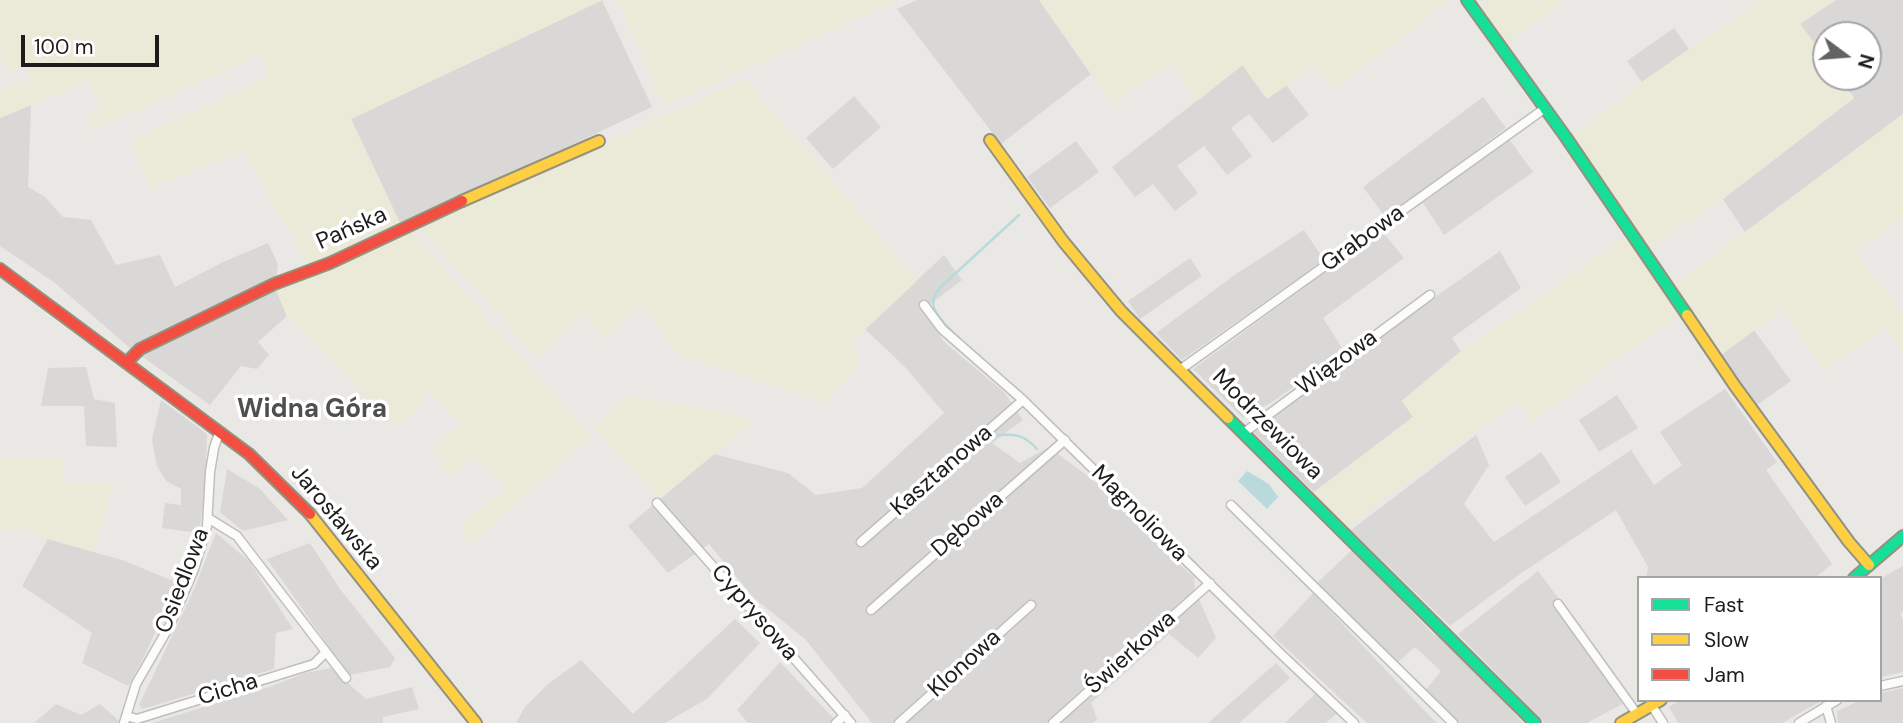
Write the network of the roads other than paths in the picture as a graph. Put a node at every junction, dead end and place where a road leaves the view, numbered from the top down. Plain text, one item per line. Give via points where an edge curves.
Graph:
1 (1468, 0) edge
2 (1544, 109) junction
3 (990, 140) dead end
4 (599, 141) dead end
5 (0, 269) edge
6 (1430, 295) dead end
7 (924, 305) dead end
8 (127, 362) junction
9 (1181, 369) junction
10 (1023, 400) junction
11 (1245, 432) junction
12 (219, 433) junction
13 (1065, 440) junction
14 (657, 503) dead end
15 (1231, 505) dead end
16 (208, 518) junction
17 (1903, 536) edge
18 (861, 542) dead end
19 (1869, 565) junction
20 (1856, 576) edge
21 (1210, 583) junction
22 (1558, 604) dead end
23 (1031, 605) dead end
24 (871, 610) dead end
25 (326, 653) junction
26 (346, 678) dead end
27 (1903, 681) edge
28 (1882, 686) edge
29 (1833, 702) edge
30 (1657, 703) edge
31 (1826, 706) junction
32 (1637, 714) junction
33 (845, 715) junction
34 (125, 720) edge
35 (476, 723) edge
36 (836, 723) edge
37 (852, 723) edge
38 (899, 723) edge
39 (1052, 723) edge
40 (1354, 723) edge
41 (1452, 723) edge
42 (1535, 723) edge
43 (1621, 723) edge
44 (1663, 723) edge
45 (1799, 723) edge
46 (1831, 723) edge

1 - 2 street
2 - 9 street, Grabowa
2 - 19 street via 1735,386
3 - 9 street, Modrzewiowa via 1121,311
4 - 8 street, Pańska via 274,284 140,349
5 - 8 street, Jarosławska
6 - 11 street, Wiązowa
7 - 10 street, Magnoliowa via 942,329
8 - 12 street, Jarosławska
9 - 11 street, Modrzewiowa
10 - 13 street, Magnoliowa
10 - 18 street, Kasztanowa
11 - 42 street, Modrzewiowa
12 - 16 street, Osiedlowa via 210,472
12 - 35 street, Jarosławska via 249,454 302,504
13 - 21 street, Magnoliowa
13 - 24 street, Dębowa
14 - 33 street, Cyprysowa
15 - 41 street
16 - 25 street via 237,536
16 - 34 street, Osiedlowa via 194,569 170,625 136,684
17 - 19 street
19 - 20 street
21 - 39 street, Świerkowa
21 - 40 street, Magnoliowa
22 - 32 street
23 - 38 street, Klonowa
25 - 26 street
25 - 34 street, Cicha via 314,664
27 - 28 street
29 - 31 street
30 - 32 street
30 - 44 street
31 - 45 street
31 - 46 street
32 - 43 street
33 - 36 street
33 - 37 street, Cyprysowa

